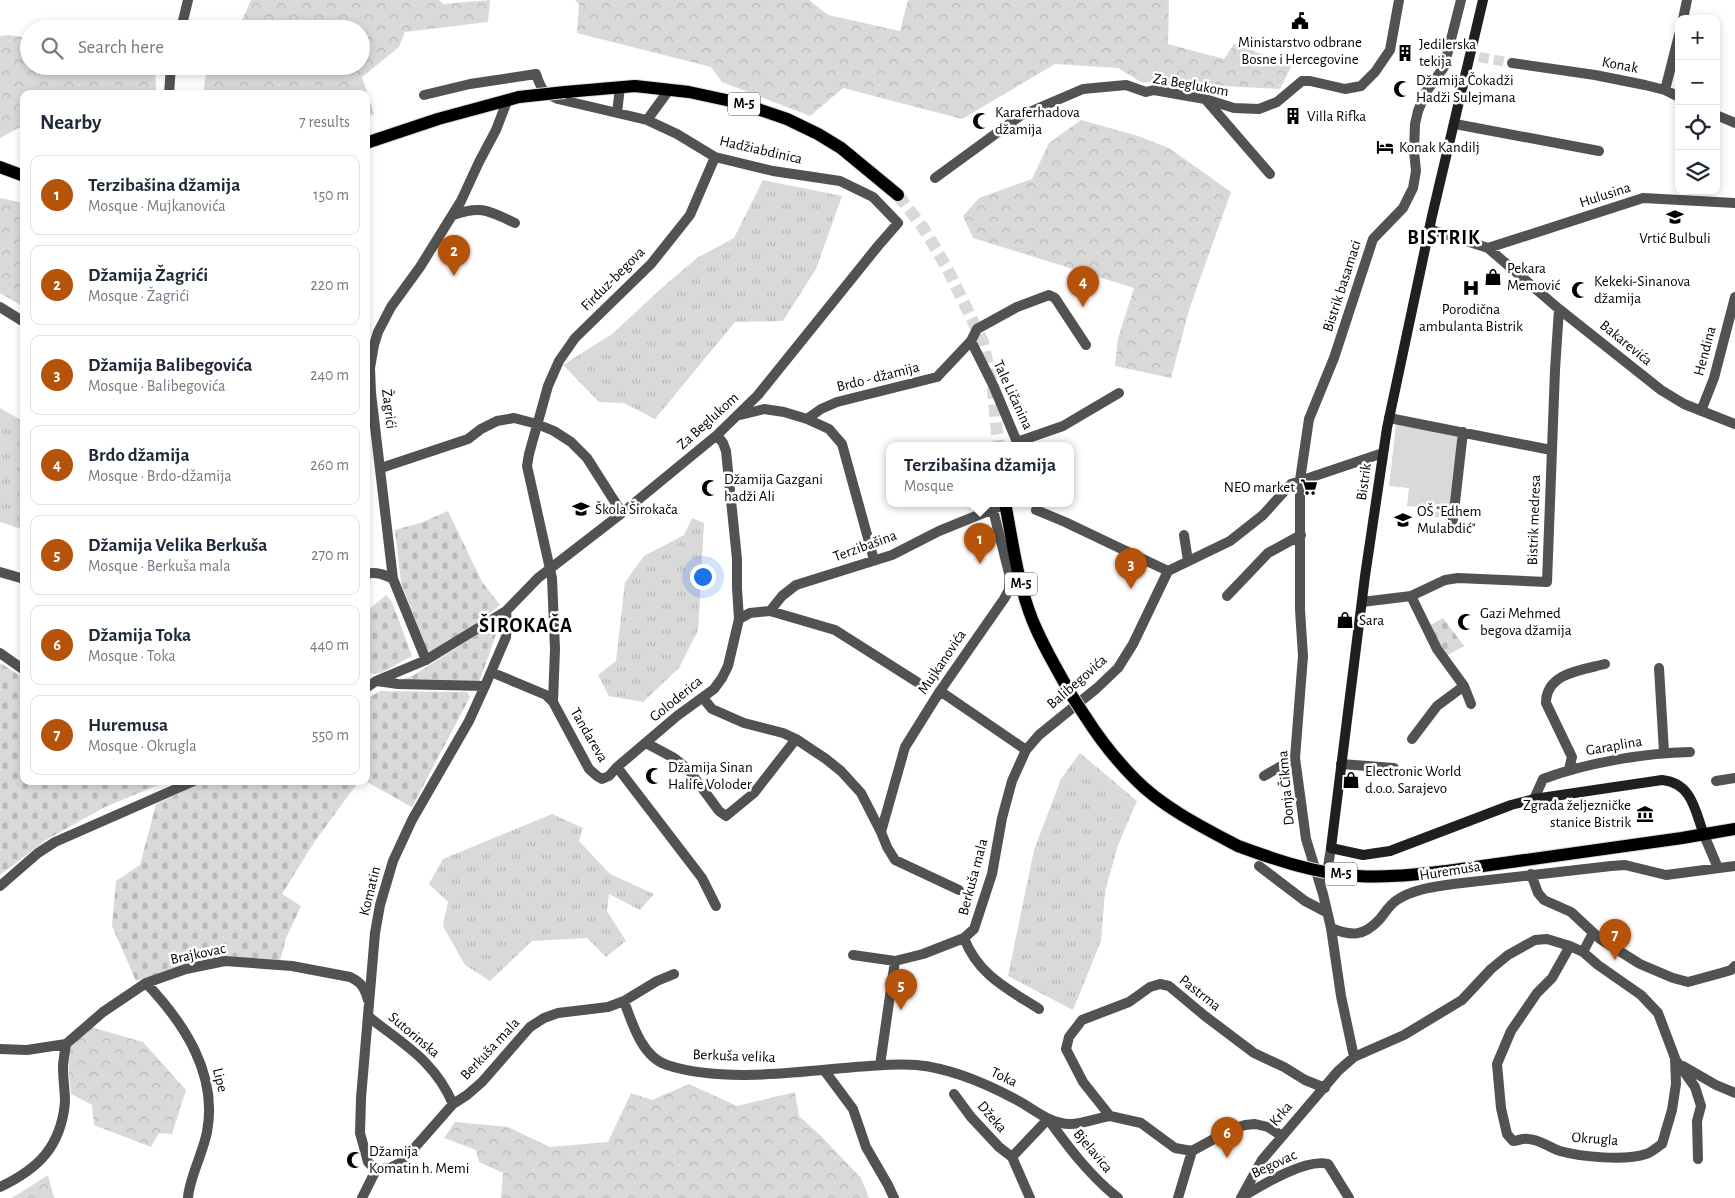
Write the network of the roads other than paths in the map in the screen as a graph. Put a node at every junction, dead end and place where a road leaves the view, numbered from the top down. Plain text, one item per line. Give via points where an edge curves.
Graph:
1 (188, 0) edge
2 (1399, 0) edge
3 (1461, 0) edge
4 (1484, 0) edge
5 (1687, 0) edge
6 (1684, 15) edge
7 (183, 20) edge
8 (1675, 51) edge
9 (1512, 63) tunnel mouth
10 (170, 75) edge
11 (620, 87) junction
12 (169, 90) edge
13 (669, 90) junction
14 (1665, 90) junction
15 (424, 95) dead end
16 (1675, 96) edge
17 (1205, 99) junction
18 (505, 100) junction
19 (617, 113) junction
20 (1720, 117) edge
21 (647, 120) junction
22 (1735, 123) edge
23 (1455, 124) junction
24 (370, 142) edge
25 (1599, 151) dead end
26 (715, 157) junction
27 (0, 167) edge
28 (20, 174) edge
29 (1270, 174) dead end
30 (935, 178) dead end
31 (898, 195) tunnel mouth
32 (1735, 203) edge
33 (453, 214) junction
34 (515, 223) dead end
35 (898, 223) joint
36 (1429, 229) junction
37 (1488, 248) junction
38 (1735, 297) edge
39 (0, 308) edge
40 (1559, 309) junction
41 (20, 320) edge
42 (971, 341) junction
43 (1086, 345) dead end
44 (1119, 394) dead end
45 (1701, 411) junction
46 (740, 414) junction
47 (1389, 418) junction
48 (807, 419) junction
49 (537, 424) junction
50 (1735, 424) edge
51 (1463, 432) junction
52 (717, 435) junction
53 (1551, 450) junction
54 (1383, 453) junction
55 (381, 468) junction
56 (1300, 480) junction
57 (998, 507) edge
58 (1006, 507) edge
59 (993, 510) junction
60 (1036, 510) dead end
61 (622, 513) junction
62 (1454, 520) dead end
63 (1184, 535) dead end
64 (1301, 535) junction
65 (874, 560) junction
66 (1188, 561) junction
67 (551, 568) junction
68 (1168, 571) junction
69 (0, 572) edge
70 (370, 572) edge
71 (20, 578) edge
72 (393, 579) junction
73 (1226, 596) dead end
74 (1411, 596) junction
75 (1362, 602) junction
76 (506, 611) junction
77 (770, 611) junction
78 (739, 619) junction
79 (0, 653) edge
80 (426, 660) junction
81 (1605, 664) dead end
82 (20, 667) edge
83 (1659, 668) dead end
84 (491, 672) junction
85 (371, 682) edge
86 (917, 682) dead end
87 (485, 686) junction
88 (1464, 686) junction
89 (940, 691) junction
90 (703, 698) junction
91 (553, 702) junction
92 (1471, 704) dead end
93 (796, 739) junction
94 (1412, 739) dead end
95 (646, 743) junction
96 (1026, 750) junction
97 (1664, 752) junction
98 (1690, 752) dead end
99 (1296, 758) junction
100 (1341, 764) junction
101 (617, 767) junction
102 (1394, 768) dead end
103 (1569, 769) junction
104 (1264, 776) dead end
105 (1735, 778) edge
106 (1716, 781) dead end
107 (185, 785) edge
108 (1534, 799) junction
109 (1735, 829) edge
110 (882, 832) junction
111 (1704, 835) junction
112 (1331, 848) junction
113 (1259, 866) dead end
114 (1735, 866) edge
115 (1718, 868) junction
116 (1531, 874) junction
117 (0, 886) edge
118 (959, 890) dead end
119 (1323, 894) junction
120 (716, 906) dead end
121 (1326, 912) junction
122 (1331, 928) junction
123 (1592, 933) junction
124 (964, 938) junction
125 (1570, 946) junction
126 (1583, 952) junction
127 (853, 954) dead end
128 (895, 962) junction
129 (1735, 966) edge
130 (674, 974) dead end
131 (146, 983) junction
132 (624, 1001) junction
133 (370, 1006) junction
134 (1040, 1009) dead end
135 (369, 1017) junction
136 (66, 1044) junction
137 (0, 1049) edge
138 (1354, 1057) junction
139 (1675, 1058) junction
140 (880, 1065) junction
141 (824, 1070) junction
142 (1325, 1088) junction
143 (1735, 1093) edge
144 (954, 1094) dead end
145 (453, 1104) junction
146 (1110, 1116) junction
147 (1048, 1119) junction
148 (1282, 1136) junction
149 (1192, 1151) junction
150 (1012, 1157) junction
151 (1698, 1158) dead end
152 (376, 1170) junction
153 (0, 1187) edge
154 (188, 1198) edge
155 (362, 1198) edge
156 (894, 1198) edge
157 (1030, 1198) edge
158 (1118, 1198) edge
159 (1178, 1198) edge
160 (1241, 1198) edge
161 (1349, 1198) edge

1 - 7 street
2 - 17 street, Za Beglukom via 1390,50 1376,72 1361,86 1345,89 1302,81 1277,102 1259,109 1234,108
3 - 56 street, Bistrik basamaci via 1444,67 1426,92 1418,111 1413,188 1403,208 1373,239 1334,358 1308,418
4 - 23 main road, Bistrik via 1474,56
5 - 6 street
8 - 14 street
9 - 14 street, Konak via 1595,75
10 - 12 street
11 - 13 main road, M-5
11 - 18 main road, M-5, bridge
11 - 19 street
13 - 21 street
13 - 31 main road, M-5 via 740,103 787,119 841,148
14 - 16 street, Konak
15 - 19 street, Hadžiabdinica via 536,74 547,95
17 - 29 street
17 - 30 street, Za Beglukom via 1154,90 1146,92 1126,84 1083,89 1020,116
18 - 24 main road, M-5
18 - 33 street, Žagrići via 496,130
19 - 21 street, Hadžiabdinica
20 - 22 street
21 - 26 street, Hadžiabdinica
23 - 25 street
23 - 36 main road, Bistrik
26 - 35 street, Hadžiabdinica via 840,181 873,197
26 - 49 street, Firduz-begova via 690,215 651,264 575,338 559,361
27 - 28 main road
32 - 37 street, Hulusina via 1643,198
33 - 34 street via 480,209
33 - 55 street, Žagrići via 391,307 374,344 370,380
35 - 46 street, Za Beglukom
36 - 37 street, Bakarevića
36 - 47 main road, Bistrik
37 - 40 street, Bakarevića
38 - 45 street, Hendina via 1714,378
39 - 41 street
40 - 45 street, Bakarevića via 1660,390
40 - 53 street, Bistrik medresa
42 - 43 street, Brdo - džamija via 977,329 1018,307 1049,296 1055,298
42 - 44 street, Tale Ličanina via 1017,442 1064,426
42 - 48 street, Brdo - džamija via 937,377 837,402
45 - 50 street, Bakarevića
46 - 48 street via 764,409
46 - 52 street, Za Beglukom
47 - 51 street
47 - 54 main road, Bistrik
48 - 65 street via 829,429 842,444
49 - 55 street via 514,418 497,420 468,439
49 - 61 street via 571,442 587,458
49 - 67 street, Firduz-begova via 527,466
51 - 53 street
51 - 62 street
52 - 61 street, Za Beglukom
52 - 78 street, Goloderica via 726,451 737,559
53 - 74 street, Bistrik medresa via 1547,582 1458,578 1444,580
54 - 56 street
54 - 75 main road, Bistrik
55 - 72 street, Žagrići
56 - 64 street, Donja Čikma
56 - 66 street via 1291,484 1263,515 1230,541
57 - 59 street, Terzibašina
58 - 111 main road, M-5, bridge via 1029,612 1070,693 1099,738 1136,780 1175,811 1238,846 1328,872 1401,876
59 - 65 street, Terzibašina
59 - 89 street, Mujkanovića via 1010,577 1009,590
60 - 68 street
61 - 67 street, Za Beglukom
63 - 66 street
64 - 73 street via 1268,553
64 - 99 street, Donja Čikma via 1303,656
65 - 77 street, Terzibašina via 796,585
66 - 68 street
67 - 76 street, Za Beglukom
67 - 91 street via 555,649
68 - 96 street, Balibegovića via 1118,668 1039,735
69 - 71 street
70 - 72 street
72 - 80 street, Žagrići
74 - 75 street, Bistrik medresa
74 - 88 street via 1437,649
75 - 100 main road, Bistrik
76 - 80 street, Za Beglukom
76 - 84 street, Komatin via 506,637
77 - 78 street via 750,613
77 - 86 street via 835,630
78 - 90 street, Goloderica via 728,666 714,689
79 - 82 street
80 - 85 street, Za Beglukom
81 - 103 street, Garaplina via 1563,675 1550,684 1546,695 1546,702 1572,757
83 - 97 street, Garaplina
84 - 87 street, Komatin
84 - 91 street, Tandareva via 546,695
85 - 87 street
87 - 133 street, Komatin via 393,861 375,934
88 - 92 street
88 - 94 street via 1437,706
89 - 96 street
89 - 110 street, Mujkanovića via 905,747
90 - 93 street via 712,709 726,716
90 - 95 street, Goloderica
91 - 101 street, Tandareva via 589,768 602,779
93 - 95 street via 754,793 726,816 688,769
93 - 110 street via 840,771 861,793
95 - 101 street, Goloderica
96 - 124 street, Berkuša mala via 1012,781 984,901 974,929
97 - 98 street, Garaplina
97 - 103 street, Garaplina
99 - 104 street
99 - 119 street, Donja Čikma via 1306,839
100 - 102 street
100 - 112 main road, Bistrik
101 - 120 street, Tandareva via 702,878
103 - 108 street, Garaplina via 1542,779
105 - 106 street
107 - 117 street via 55,842
108 - 111 main road via 1669,780 1688,792
108 - 112 main road via 1499,808 1390,852 1363,855
109 - 111 main road, M-5
110 - 118 street via 895,860
111 - 115 street
112 - 119 street, Bistrik
113 - 121 street via 1304,901
114 - 115 street, Huremuša
115 - 116 street, Huremuša via 1666,875 1625,865
116 - 122 street, Huremuša via 1416,891 1396,900 1370,929 1347,935
116 - 123 street via 1544,900 1571,912
119 - 121 street, Donja Čikma
121 - 122 street, Donja Čikma
122 - 138 street, Donja Čikma
123 - 126 street
123 - 129 street via 1640,964 1688,982 1721,974
124 - 128 street, Berkuša mala
124 - 134 street via 969,952 985,972
125 - 126 street, Okrugla
125 - 138 street, Okrugla via 1547,939 1520,947 1491,969 1462,1000 1404,1035
125 - 139 street, Okrugla via 1552,978 1510,1031 1497,1064 1500,1108 1507,1134 1513,1141 1527,1138 1558,1150 1587,1156 1648,1154 1662,1144 1672,1110
126 - 139 street, Okrugla via 1641,995 1658,1013
127 - 128 street, Berkuša mala
128 - 140 street
130 - 132 street, Berkuša mala
131 - 133 street, Brajkovac via 186,969 226,961 257,962 350,977 359,981
131 - 136 street, Brajkovac via 103,1012
131 - 154 street, Lipe via 189,1036 207,1082 210,1104 207,1131
132 - 141 street, Berkuša velika via 642,1043 665,1065 708,1073 767,1074
132 - 145 street, Berkuša mala via 608,1007 558,1013 544,1018 530,1027 482,1082
133 - 135 street, Komatin
135 - 145 street, Sutorinska via 419,1056 443,1083
135 - 152 street, Komatin via 360,1133 368,1162
136 - 137 street via 27,1050
136 - 153 street via 63,1065 65,1103 56,1138 44,1158 30,1171
138 - 142 street, Krka
139 - 143 street via 1687,1069
139 - 151 street via 1695,1087 1701,1106 1697,1121
140 - 141 street, Berkuša velika
140 - 147 street, Toka via 916,1065 948,1071 986,1084
141 - 156 street via 853,1109 866,1147
142 - 146 street, Pastrma via 1254,1054 1169,986 1160,984 1129,1002 1082,1020 1069,1037 1066,1049 1083,1082
142 - 148 street, Krka
144 - 150 street, Džeka via 993,1141
145 - 152 street, Berkuša mala via 402,1162
146 - 147 street, Toka via 1069,1124
146 - 149 street, Toka via 1141,1123 1176,1148
147 - 150 street
147 - 158 street, Bjelavica via 1104,1188
148 - 149 street via 1268,1127 1245,1125
148 - 160 street, Krka via 1256,1168
149 - 159 street
150 - 157 street, Džeka
152 - 155 street
160 - 161 street, Begovac via 1276,1178 1321,1162 1328,1164

